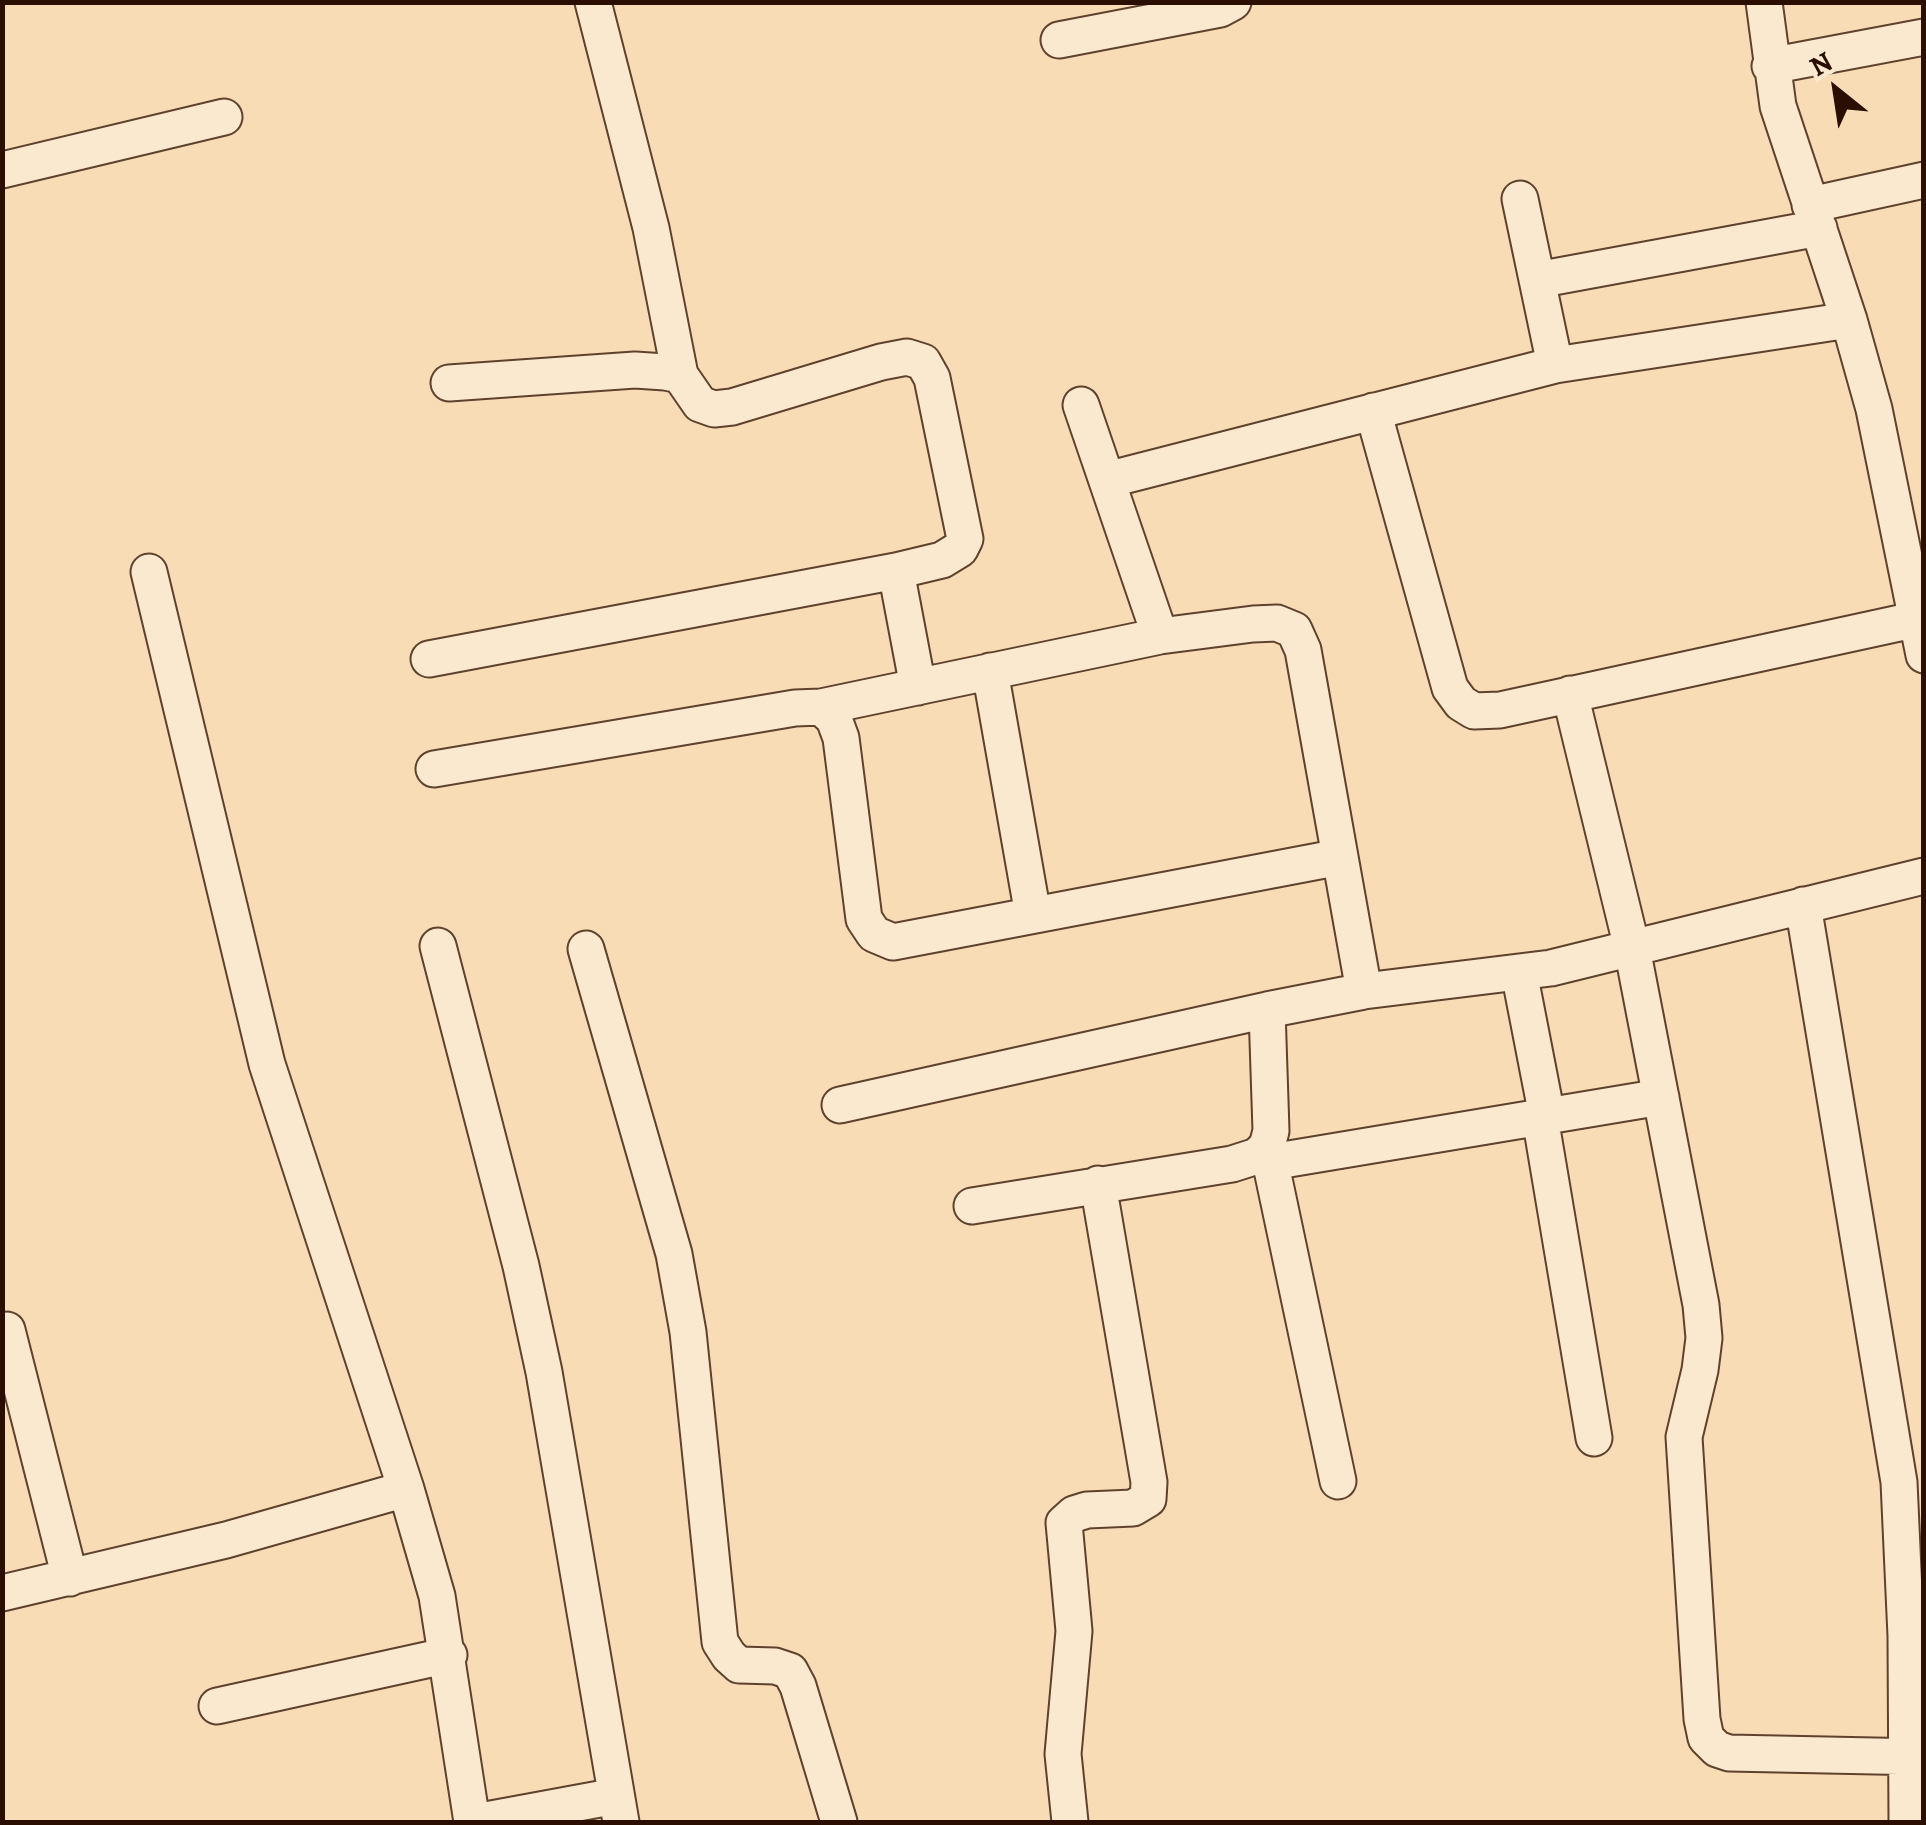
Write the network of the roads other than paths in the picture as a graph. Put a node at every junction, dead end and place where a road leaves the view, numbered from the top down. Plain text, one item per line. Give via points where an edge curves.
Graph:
1 (593, 2) edge
2 (1233, 2) edge
3 (1764, 2) edge
4 (1924, 37) edge
5 (1060, 40) dead end
6 (1770, 66) junction
7 (224, 117) dead end
8 (2, 170) edge
9 (1924, 180) edge
10 (1520, 199) dead end
11 (1815, 217) junction
12 (1537, 280) junction
13 (1848, 320) junction
14 (1556, 365) junction
15 (680, 375) junction
16 (449, 383) dead end
17 (1080, 405) dead end
18 (1373, 412) junction
19 (1107, 480) junction
20 (896, 570) junction
21 (149, 572) dead end
22 (1918, 619) junction
23 (1160, 636) junction
24 (1924, 655) edge
25 (429, 659) dead end
26 (990, 671) junction
27 (918, 687) junction
28 (1570, 694) junction
29 (821, 707) junction
30 (434, 770) dead end
31 (1340, 857) junction
32 (1924, 876) edge
33 (1803, 906) junction
34 (1033, 916) junction
35 (438, 946) dead end
36 (1632, 948) junction
37 (586, 950) dead end
38 (1519, 972) junction
39 (1364, 991) junction
40 (1266, 1010) junction
41 (1660, 1097) junction
42 (840, 1105) dead end
43 (1543, 1117) junction
44 (1269, 1154) junction
45 (1098, 1184) junction
46 (972, 1206) dead end
47 (8, 1330) dead end
48 (1594, 1438) dead end
49 (1338, 1481) dead end
50 (406, 1489) junction
51 (70, 1578) junction
52 (2, 1593) edge
53 (1915, 1637) edge
54 (449, 1655) junction
55 (217, 1706) dead end
56 (1915, 1757) edge
57 (619, 1809) edge
58 (474, 1822) edge
59 (838, 1822) edge
60 (1070, 1822) edge
61 (1907, 1822) edge

1 - 15 street
2 - 5 street
3 - 6 street
4 - 6 street
6 - 11 street
7 - 8 street
9 - 11 street
10 - 12 street
11 - 12 street
11 - 13 street
12 - 14 street
13 - 14 street
13 - 22 street via 1874,409
14 - 18 street
15 - 16 street via 635,370
15 - 20 street via 700,404 714,409 881,362 923,362 966,539 942,560
17 - 19 street
18 - 19 street
18 - 28 street via 1450,688 1474,710
19 - 23 street
20 - 25 street
20 - 27 street
21 - 50 street via 267,1064
22 - 24 street
22 - 28 street
23 - 26 street
23 - 31 street via 1252,624 1294,630 1304,650
26 - 27 street
26 - 34 street
27 - 29 street
28 - 36 street
29 - 30 street
29 - 34 street via 841,738 864,919 874,934 893,942
31 - 34 street
31 - 39 street
32 - 33 street
33 - 36 street
33 - 53 street via 1888,1410
35 - 57 street via 544,1372
36 - 38 street
36 - 41 street
37 - 59 street via 674,1254 720,1642 739,1665 790,1672
38 - 39 street
38 - 43 street
39 - 40 street
40 - 42 street
40 - 44 street
41 - 43 street
41 - 56 street via 1702,1305 1700,1370 1684,1437 1706,1738 1729,1753
43 - 44 street
43 - 48 street
44 - 45 street
44 - 49 street
45 - 46 street
45 - 60 street via 1150,1482 1148,1499 1134,1508 1087,1510 1064,1523 1074,1631 1064,1754
47 - 51 street
50 - 51 street
50 - 54 street
51 - 52 street
53 - 56 street
54 - 55 street
54 - 58 street
56 - 61 street
57 - 58 street

